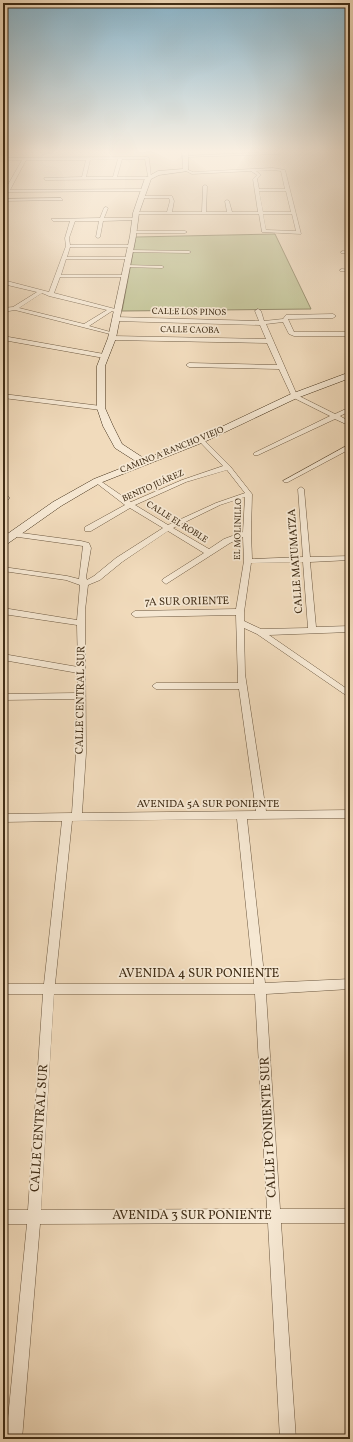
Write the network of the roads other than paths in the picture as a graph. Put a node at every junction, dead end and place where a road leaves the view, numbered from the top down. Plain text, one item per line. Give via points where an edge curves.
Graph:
1 (125, 217) edge
2 (136, 217) edge
3 (262, 217) edge
4 (295, 217) edge
5 (54, 220) dead end
6 (73, 220) junction
7 (101, 220) junction
8 (134, 232) junction
9 (185, 232) dead end
10 (98, 237) dead end
11 (68, 246) junction
12 (130, 252) junction
13 (189, 252) dead end
14 (343, 252) dead end
15 (350, 253) edge
16 (64, 258) junction
17 (126, 266) junction
18 (162, 267) dead end
19 (342, 270) dead end
20 (350, 271) edge
21 (59, 276) junction
22 (124, 276) junction
23 (3, 282) edge
24 (41, 292) junction
25 (51, 295) junction
26 (15, 308) junction
27 (3, 310) edge
28 (113, 310) junction
29 (258, 311) dead end
30 (333, 316) dead end
31 (99, 317) junction
32 (115, 320) junction
33 (285, 320) junction
34 (262, 323) junction
35 (86, 326) junction
36 (101, 330) junction
37 (350, 334) edge
38 (112, 336) junction
39 (3, 338) edge
40 (269, 341) junction
41 (104, 356) junction
42 (189, 365) dead end
43 (281, 367) junction
44 (350, 375) edge
45 (3, 396) edge
46 (294, 396) junction
47 (101, 408) junction
48 (350, 409) edge
49 (334, 416) junction
50 (350, 424) edge
51 (201, 440) junction
52 (350, 446) edge
53 (256, 454) dead end
54 (143, 462) junction
55 (228, 467) junction
56 (97, 481) junction
57 (286, 481) dead end
58 (301, 489) dead end
59 (249, 494) junction
60 (130, 505) junction
61 (168, 528) junction
62 (88, 529) dead end
63 (247, 533) junction
64 (14, 534) junction
65 (3, 542) edge
66 (208, 552) junction
67 (350, 558) edge
68 (307, 560) junction
69 (248, 561) junction
70 (3, 569) edge
71 (166, 581) dead end
72 (84, 584) junction
73 (3, 611) edge
74 (240, 612) junction
75 (135, 614) dead end
76 (240, 622) junction
77 (81, 623) junction
78 (350, 629) edge
79 (312, 630) junction
80 (260, 632) junction
81 (3, 657) edge
82 (82, 671) junction
83 (156, 686) dead end
84 (242, 686) junction
85 (350, 695) edge
86 (82, 696) junction
87 (3, 697) edge
88 (350, 814) edge
89 (242, 816) junction
90 (262, 816) junction
91 (72, 817) junction
92 (3, 818) edge
93 (350, 984) edge
94 (3, 989) edge
95 (49, 989) junction
96 (260, 989) junction
97 (274, 1215) junction
98 (350, 1216) edge
99 (3, 1217) edge
100 (34, 1217) junction
101 (14, 1439) edge
102 (288, 1439) edge

1 - 7 street
2 - 8 street
3 - 4 street via 264,231 299,232
5 - 6 street
6 - 7 street
6 - 11 street via 67,238
7 - 10 street
8 - 9 street
8 - 12 street
11 - 12 street
11 - 16 street
12 - 13 street
12 - 16 street
12 - 17 street
14 - 15 street
16 - 21 street
17 - 18 street
17 - 22 street
19 - 20 street
21 - 22 street
21 - 25 street
22 - 28 street
23 - 24 street
24 - 25 street
24 - 26 street
25 - 28 street
26 - 27 street
26 - 35 street, CALLE CAOBA
28 - 31 street
28 - 32 street
29 - 34 street
30 - 33 street, CALLE LOS PINOS via 286,317
31 - 35 street
31 - 36 street
32 - 34 street, CALLE LOS PINOS
32 - 38 street
33 - 34 street, CALLE LOS PINOS
33 - 37 street via 294,334
34 - 40 street
35 - 36 street, CALLE CAOBA
36 - 38 street, CALLE CAOBA
38 - 40 street, CALLE CAOBA
38 - 41 street
39 - 41 street
40 - 43 street
41 - 47 street via 101,366
42 - 43 street
43 - 46 street
44 - 46 street, CAMINO A RANCHO VIEJO
45 - 47 street
46 - 49 street
46 - 51 street, CAMINO A RANCHO VIEJO
47 - 54 street via 118,446
48 - 49 street
49 - 50 street
49 - 53 street
51 - 54 street, CAMINO A RANCHO VIEJO
51 - 55 street, EL MOLINILLO
52 - 57 street
54 - 56 street, CAMINO A RANCHO VIEJO
55 - 59 street, EL MOLINILLO
55 - 60 street, BENITO JUÁREZ via 184,481
56 - 60 street, CALLE EL ROBLE
56 - 64 street, CAMINO A RANCHO VIEJO via 57,504
58 - 68 street, CALLE MATUMATZA
59 - 61 street via 218,504
59 - 63 street, EL MOLINILLO
60 - 61 street, CALLE EL ROBLE
60 - 62 street, BENITO JUÁREZ
61 - 66 street, CALLE EL ROBLE
61 - 72 street via 119,560 97,578
63 - 66 street
63 - 69 street, EL MOLINILLO
64 - 65 street, CAMINO A RANCHO VIEJO
64 - 72 street, CALLE CENTRAL SUR via 86,545 82,577
66 - 71 street
67 - 68 street
68 - 69 street
68 - 79 street, CALLE MATUMATZA
69 - 74 street, EL MOLINILLO
70 - 72 street via 69,579
72 - 77 street, CALLE CENTRAL SUR
73 - 77 street
74 - 75 street, 7A SUR ORIENTE
74 - 76 street, EL MOLINILLO
76 - 80 street
76 - 84 street, EL MOLINILLO
77 - 82 street, CALLE CENTRAL SUR
78 - 79 street
79 - 80 street
80 - 85 street
81 - 82 street
82 - 86 street, CALLE CENTRAL SUR
83 - 84 street
84 - 90 street, EL MOLINILLO
86 - 87 street
86 - 91 street, CALLE CENTRAL SUR via 81,753
88 - 90 street, AVENIDA 5A SUR PONIENTE
89 - 90 street, AVENIDA 5A SUR PONIENTE
89 - 91 street, AVENIDA 5A SUR PONIENTE
89 - 96 street, CALLE 1 PONIENTE SUR
91 - 92 street, AVENIDA 5A SUR PONIENTE
91 - 95 street, CALLE CENTRAL SUR
93 - 96 street, AVENIDA 4 SUR PONIENTE
94 - 95 street, AVENIDA 4 SUR PONIENTE
95 - 96 street, AVENIDA 4 SUR PONIENTE
95 - 100 street, CALLE CENTRAL SUR
96 - 97 street, CALLE 1 PONIENTE SUR
97 - 98 street, AVENIDA 3 SUR PONIENTE
97 - 100 street, AVENIDA 3 SUR PONIENTE
97 - 102 street, CALLE 1 PONIENTE SUR
99 - 100 street, AVENIDA 3 SUR PONIENTE
100 - 101 street, CALLE CENTRAL SUR

